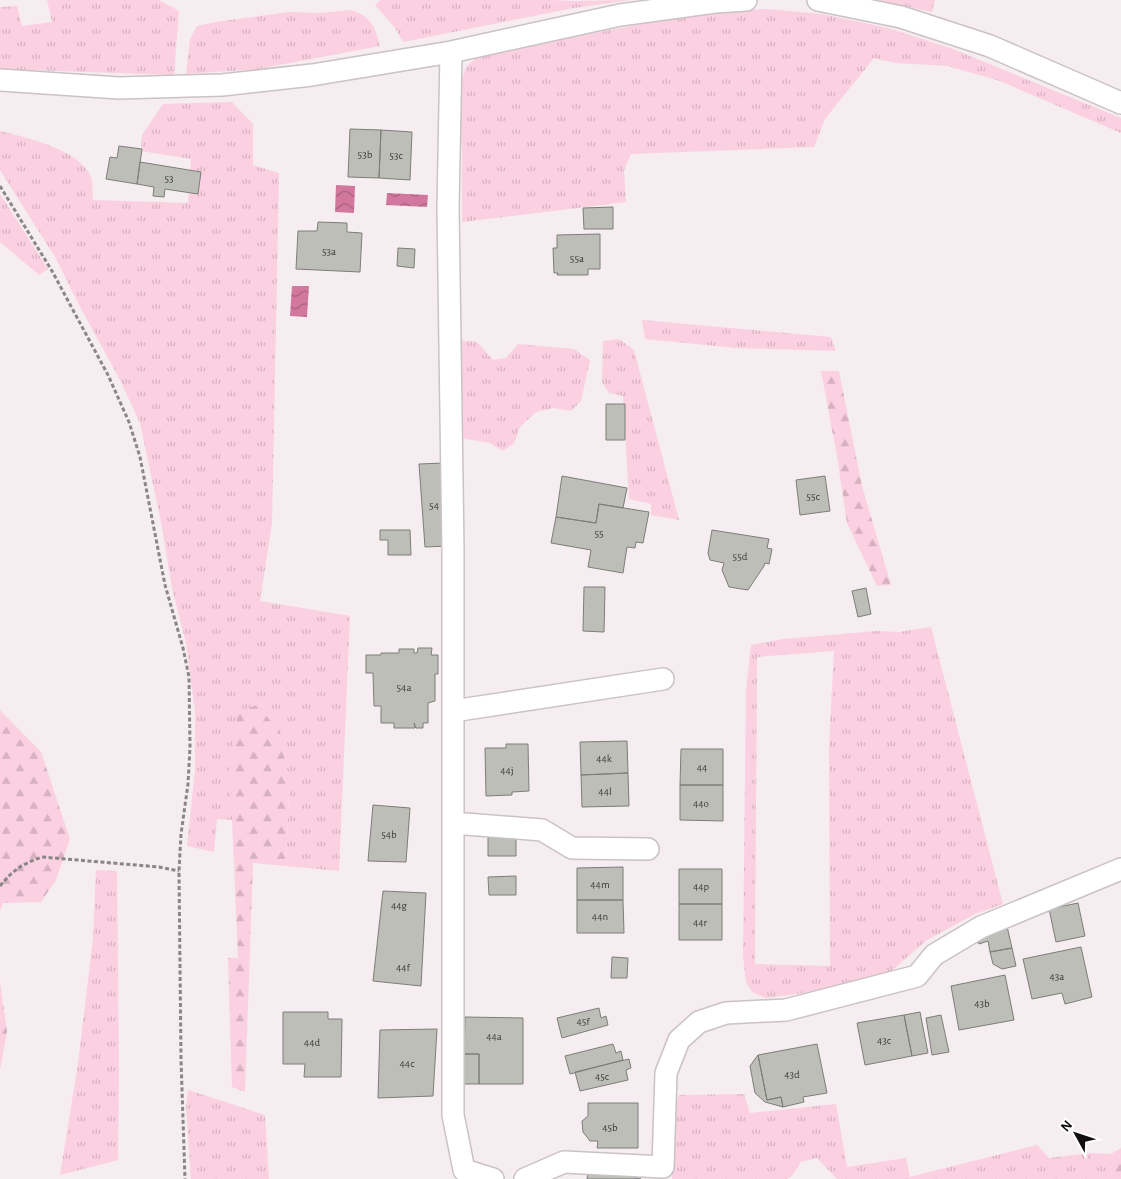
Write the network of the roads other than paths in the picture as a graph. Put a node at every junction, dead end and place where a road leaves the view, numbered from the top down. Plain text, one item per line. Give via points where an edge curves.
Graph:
1 (746, 0) edge
2 (818, 0) edge
3 (451, 52) junction
4 (0, 80) edge
5 (1121, 103) edge
6 (663, 679) dead end
7 (453, 711) junction
8 (453, 822) junction
9 (648, 849) dead end
10 (1121, 869) edge
11 (663, 1173) edge
12 (493, 1179) edge
13 (525, 1179) edge

1 - 3 street via 620,15
2 - 5 street via 901,17 990,46
3 - 4 street via 312,75 222,85 119,88
3 - 7 street via 448,208
6 - 7 street
7 - 8 street
8 - 9 street via 542,830 572,848
8 - 12 street via 453,1115 464,1170
10 - 11 street via 981,927 934,955 916,976 786,1010 726,1013 699,1022 679,1040 666,1073
11 - 13 street via 564,1162

